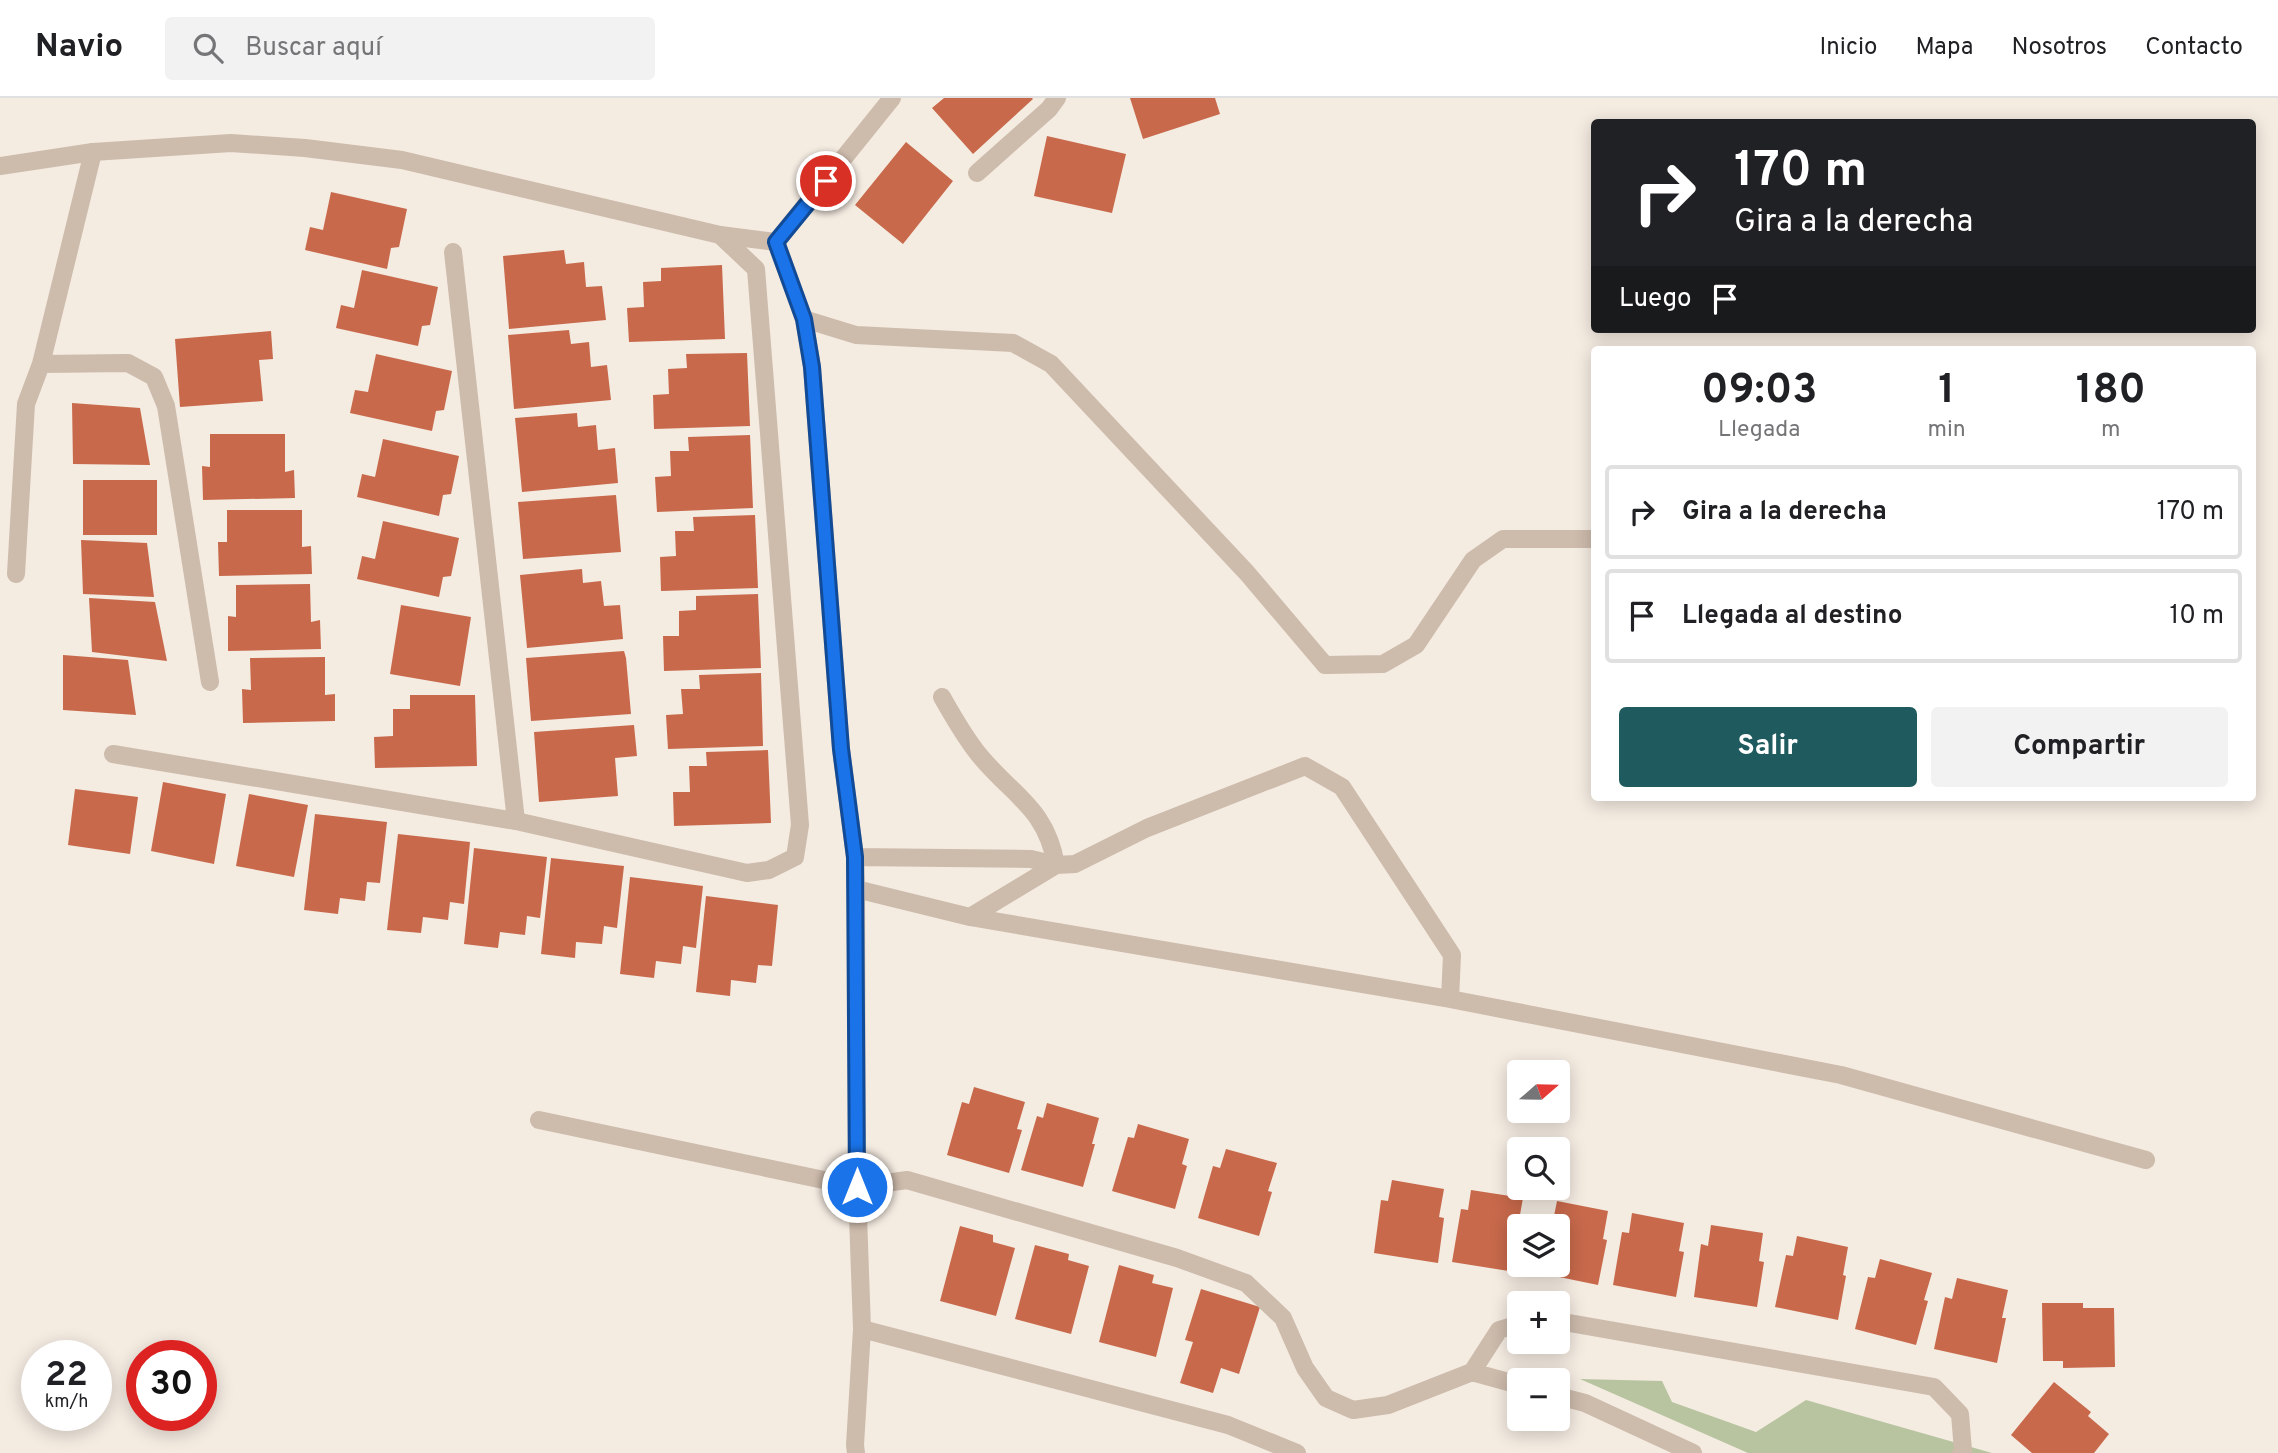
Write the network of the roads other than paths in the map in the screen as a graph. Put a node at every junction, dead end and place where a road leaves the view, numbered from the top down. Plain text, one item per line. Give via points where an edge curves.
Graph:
1 (892, 98) edge
2 (1057, 98) edge
3 (93, 152) junction
4 (0, 166) edge
5 (977, 173) dead end
6 (720, 235) junction
7 (776, 242) junction
8 (453, 252) dead end
9 (804, 319) junction
10 (41, 364) junction
11 (1591, 539) edge
12 (16, 573) dead end
13 (209, 682) dead end
14 (942, 697) dead end
15 (113, 754) dead end
16 (516, 821) junction
17 (855, 857) junction
18 (1056, 865) junction
19 (856, 889) junction
20 (970, 917) junction
21 (1450, 999) junction
22 (539, 1120) dead end
23 (2146, 1160) dead end
24 (857, 1187) junction
25 (1570, 1323) edge
26 (1507, 1328) edge
27 (862, 1329) junction
28 (1472, 1372) junction
29 (1507, 1382) edge
30 (1570, 1400) edge
31 (856, 1453) edge
32 (1297, 1453) edge
33 (1693, 1453) edge
34 (1961, 1453) edge

1 - 7 street
2 - 5 street
3 - 4 street
3 - 6 street via 231,143 402,160
3 - 10 street
6 - 7 street
6 - 16 street via 756,269 800,825 795,857 769,870 747,873
7 - 9 street
8 - 16 street
9 - 11 street via 856,335 1013,343 1051,364 1247,573 1325,665 1383,664 1416,645 1473,560 1503,538
9 - 17 street via 812,367 841,749
10 - 12 street via 26,404
10 - 13 street via 128,363 154,377 166,406
14 - 18 street via 980,756 1041,821
15 - 16 street
17 - 18 street via 1031,859
17 - 19 street
18 - 20 street
18 - 21 street via 1075,864 1147,828 1305,766 1342,787 1452,955
19 - 20 street
19 - 24 street
20 - 21 street
21 - 23 street via 1841,1075
22 - 24 street
24 - 27 street
24 - 28 street via 907,1180 1177,1258 1246,1283 1283,1318 1305,1368 1326,1398 1353,1410 1388,1405
25 - 34 street via 1934,1387 1960,1414
26 - 28 street via 1499,1330
27 - 31 street
27 - 32 street via 1228,1425
28 - 29 street
30 - 33 street

